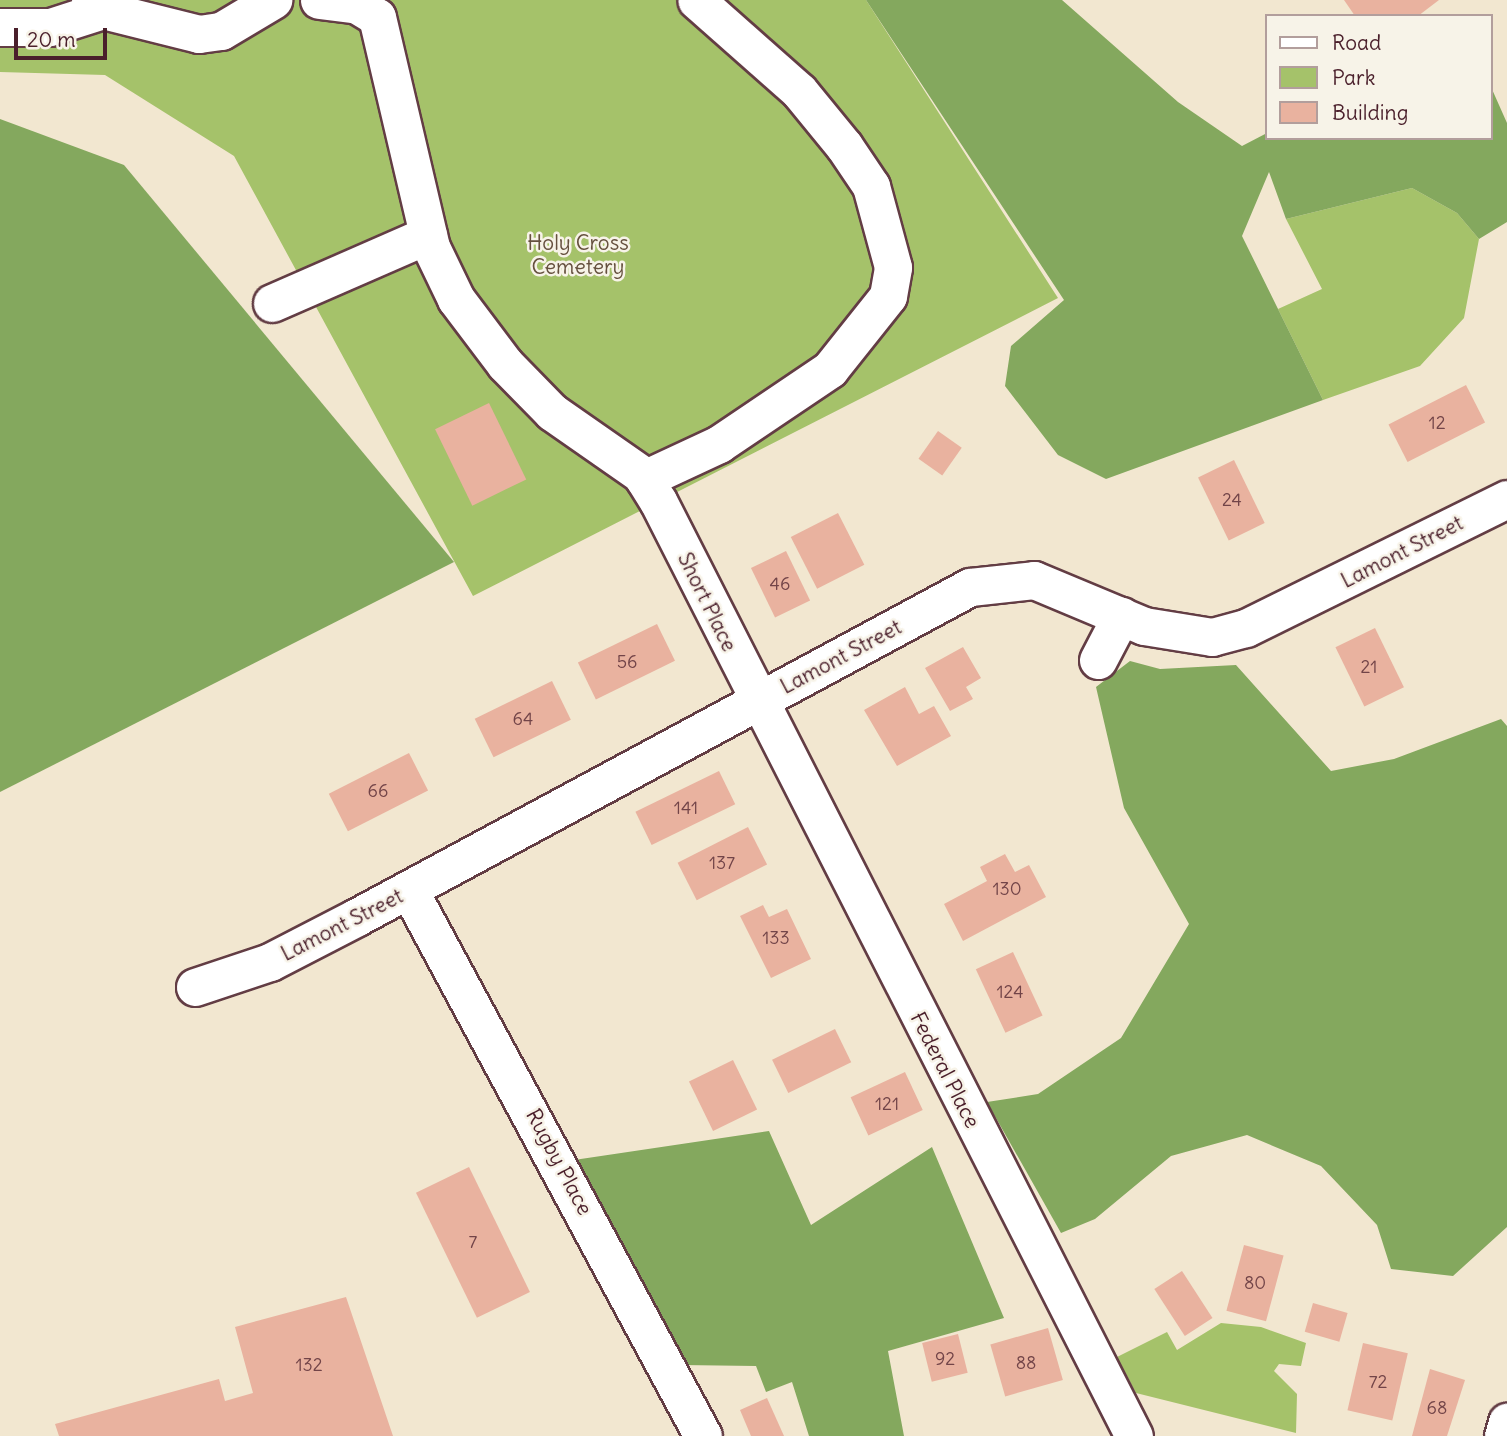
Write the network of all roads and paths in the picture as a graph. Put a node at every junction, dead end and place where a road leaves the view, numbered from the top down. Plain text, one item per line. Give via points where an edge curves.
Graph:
1 (273, 0) edge
2 (319, 0) edge
3 (696, 0) edge
4 (96, 5) edge
5 (374, 6) edge
6 (0, 27) edge
7 (428, 234) junction
8 (272, 303) dead end
9 (651, 490) junction
10 (1507, 499) edge
11 (1121, 616) junction
12 (1098, 660) dead end
13 (756, 703) junction
14 (409, 891) junction
15 (195, 987) dead end
16 (1507, 1422) edge
17 (703, 1436) edge
18 (1134, 1436) edge
19 (1503, 1436) edge

1 - 4 street via 221,31 199,34
2 - 5 street
3 - 9 street via 799,90 844,146 871,186 893,267 888,296 830,369
4 - 6 street via 50,27
5 - 7 street
7 - 8 street
7 - 9 street via 456,299 505,364 552,412
9 - 13 street, Short Place
10 - 11 street, Lamont Street via 1246,628 1178,637
11 - 12 street
11 - 13 street, Lamont Street via 1034,580 970,587
13 - 14 street, Lamont Street
13 - 18 street, Federal Place
14 - 15 street, Lamont Street via 270,962
14 - 17 street, Rugby Place
16 - 19 street

